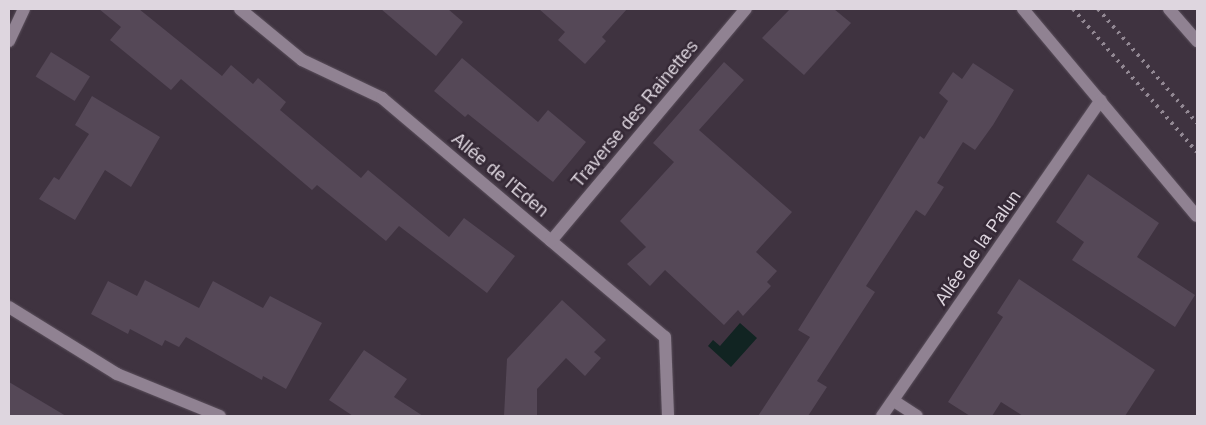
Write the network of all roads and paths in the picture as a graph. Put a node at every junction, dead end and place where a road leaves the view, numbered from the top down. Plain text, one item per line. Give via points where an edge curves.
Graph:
1 (24, 9) edge
2 (240, 9) edge
3 (746, 9) edge
4 (1023, 9) edge
5 (1169, 9) edge
6 (9, 41) edge
7 (1197, 41) edge
8 (1101, 100) junction
9 (1197, 216) edge
10 (551, 241) junction
11 (9, 306) edge
12 (894, 401) junction
13 (220, 416) edge
14 (668, 416) edge
15 (882, 416) edge
16 (917, 416) edge

1 - 6 street
2 - 10 street, Allée de l'Eden via 302,60 382,98
3 - 10 street, Traverse des Rainettes
4 - 8 street
5 - 7 street
8 - 9 street
8 - 12 street, Allée de la Palun
10 - 14 street, Allée de l'Eden via 665,337
11 - 13 street via 117,374
12 - 15 street, Allée de la Palun
12 - 16 street

